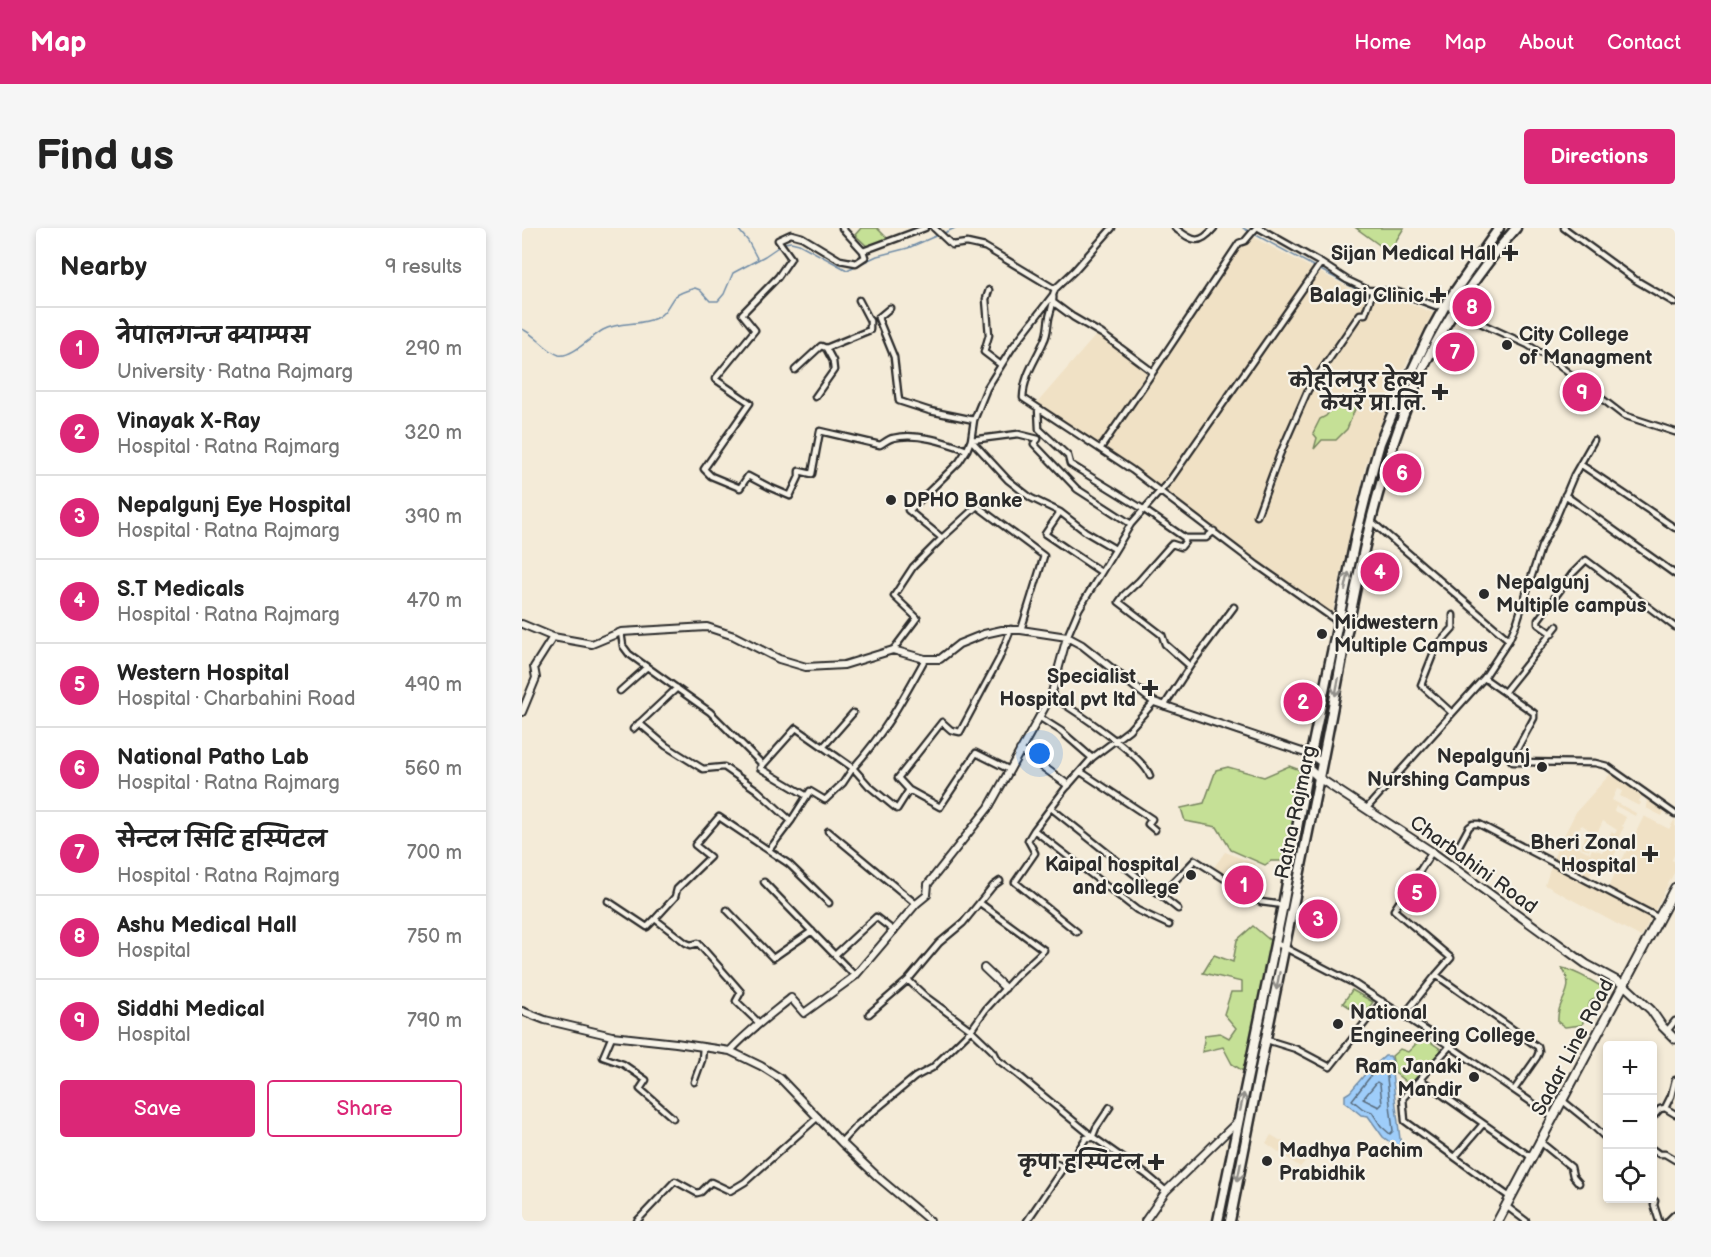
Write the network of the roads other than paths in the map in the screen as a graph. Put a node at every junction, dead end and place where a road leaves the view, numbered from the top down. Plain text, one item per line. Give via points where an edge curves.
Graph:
1 (842, 228) edge
2 (925, 228) edge
3 (934, 228) edge
4 (1112, 228) edge
5 (1175, 228) edge
6 (1214, 228) edge
7 (1258, 228) edge
8 (1499, 228) edge
9 (1516, 228) edge
10 (1564, 228) edge
11 (864, 252) junction
12 (1321, 263) junction
13 (1055, 289) junction
14 (989, 290) dead end
15 (1373, 291) junction
16 (1053, 295) junction
17 (859, 300) dead end
18 (1054, 303) junction
19 (1675, 303) edge
20 (1446, 304) junction
21 (890, 308) dead end
22 (1454, 311) junction
23 (878, 318) junction
24 (870, 321) junction
25 (826, 348) junction
26 (1001, 364) junction
27 (795, 370) dead end
28 (1153, 372) junction
29 (815, 397) dead end
30 (1038, 408) junction
31 (974, 420) junction
32 (1675, 432) edge
33 (971, 440) junction
34 (1594, 440) dead end
35 (1100, 449) junction
36 (967, 450) junction
37 (1580, 464) junction
38 (1159, 491) junction
39 (1565, 495) junction
40 (1143, 509) junction
41 (1060, 512) junction
42 (1257, 516) dead end
43 (1371, 521) junction
44 (1131, 525) junction
45 (1675, 528) edge
46 (1214, 531) junction
47 (942, 538) junction
48 (1185, 538) junction
49 (1115, 549) junction
50 (1101, 572) junction
51 (1675, 574) edge
52 (1234, 607) dead end
53 (1453, 615) dead end
54 (1339, 622) junction
55 (522, 624) edge
56 (1557, 626) dead end
57 (1675, 627) edge
58 (1011, 629) junction
59 (1021, 630) junction
60 (621, 632) junction
61 (1552, 634) junction
62 (553, 637) junction
63 (1067, 637) junction
64 (1509, 640) junction
65 (893, 650) junction
66 (925, 659) junction
67 (1190, 666) junction
68 (647, 668) junction
69 (1484, 678) junction
70 (678, 688) junction
71 (621, 691) dead end
72 (1505, 691) junction
73 (522, 692) edge
74 (529, 696) junction
75 (1051, 696) junction
76 (1154, 702) junction
77 (1164, 706) junction
78 (522, 712) edge
79 (853, 713) dead end
80 (1452, 713) junction
81 (1039, 717) junction
82 (639, 723) junction
83 (633, 729) dead end
84 (1116, 742) junction
85 (824, 746) junction
86 (1020, 750) junction
87 (1311, 755) junction
88 (1092, 758) junction
89 (1322, 763) junction
90 (763, 765) junction
91 (853, 768) junction
92 (1308, 768) junction
93 (1010, 770) junction
94 (1081, 772) junction
95 (1150, 776) dead end
96 (1319, 778) junction
97 (1068, 785) junction
98 (909, 790) junction
99 (807, 796) junction
100 (1051, 808) junction
101 (1366, 809) junction
102 (1675, 814) edge
103 (791, 821) junction
104 (1034, 830) junction
105 (828, 831) dead end
106 (1155, 831) dead end
107 (769, 850) junction
108 (1456, 850) dead end
109 (1432, 852) junction
110 (1000, 881) dead end
111 (764, 882) dead end
112 (1675, 888) edge
113 (1161, 895) junction
114 (608, 901) dead end
115 (829, 903) dead end
116 (980, 903) junction
117 (916, 904) junction
118 (1283, 905) junction
119 (1178, 909) dead end
120 (727, 910) dead end
121 (1659, 918) junction
122 (655, 919) junction
123 (1169, 925) dead end
124 (812, 931) junction
125 (894, 931) junction
126 (1077, 932) dead end
127 (1274, 942) junction
128 (1284, 946) junction
129 (836, 954) junction
130 (984, 968) dead end
131 (1436, 975) junction
132 (855, 976) junction
133 (908, 980) junction
134 (1623, 984) junction
135 (1005, 988) junction
136 (1382, 1001) junction
137 (522, 1011) edge
138 (869, 1014) dead end
139 (1404, 1015) junction
140 (1675, 1021) edge
141 (759, 1023) junction
142 (971, 1030) junction
143 (1667, 1031) junction
144 (612, 1036) junction
145 (1675, 1039) edge
146 (1267, 1040) junction
147 (1450, 1046) junction
148 (703, 1047) junction
149 (730, 1052) junction
150 (1420, 1079) junction
151 (1675, 1080) edge
152 (694, 1082) dead end
153 (1514, 1090) junction
154 (1563, 1101) junction
155 (1110, 1107) dead end
156 (1665, 1108) junction
157 (1657, 1112) edge
158 (1675, 1114) edge
159 (818, 1117) junction
160 (1553, 1117) junction
161 (673, 1118) dead end
162 (1238, 1122) junction
163 (1483, 1124) junction
164 (1603, 1136) edge
165 (1093, 1137) junction
166 (1539, 1141) junction
167 (841, 1142) junction
168 (1657, 1152) edge
169 (1038, 1155) dead end
170 (1455, 1157) junction
171 (1531, 1157) junction
172 (1675, 1160) edge
173 (1061, 1169) junction
174 (1579, 1183) dead end
175 (1166, 1191) junction
176 (1510, 1197) junction
177 (1654, 1203) edge
178 (1506, 1206) junction
179 (1675, 1214) edge
180 (637, 1221) edge
181 (930, 1221) edge
182 (1027, 1221) edge
183 (1145, 1221) edge
184 (1218, 1221) edge
185 (1230, 1221) edge
186 (1498, 1221) edge
187 (1526, 1221) edge
188 (1659, 1221) edge
189 (1668, 1221) edge

1 - 11 street
2 - 11 street
3 - 13 street via 952,245 985,247
4 - 13 street
5 - 6 street via 1198,241
7 - 12 street
7 - 28 street via 1239,243
8 - 20 highway, Ratna Rajmarg
9 - 22 highway, Ratna Rajmarg
10 - 19 street via 1634,279
11 - 36 street via 865,257 856,263 840,260 802,237 791,234 778,240 791,258 742,314 755,330 715,379 750,403 704,469 740,488 748,476 790,496 800,471 812,474 820,431 880,446 892,438 914,437
12 - 15 street
12 - 38 street via 1216,416
13 - 16 street
14 - 26 street via 989,335 984,352
15 - 20 street via 1398,292 1436,306
15 - 42 street via 1365,314 1356,319 1308,390
16 - 18 street
16 - 26 street
17 - 24 street
18 - 28 street
18 - 30 street via 1045,340 1023,386 1023,398
20 - 22 street
54 -> 20 highway, Ratna Rajmarg via 1380,443 1412,367
21 - 23 street
22 - 32 street via 1528,345 1623,414
22 - 43 highway, Ratna Rajmarg via 1404,414
23 - 24 street
23 - 31 street via 894,357 899,401
24 - 25 street via 870,330
25 - 27 street via 821,346
25 - 29 street via 834,370
26 - 31 street
28 - 35 street
30 - 35 street
30 - 40 street via 1039,429 1068,456 1070,464
31 - 33 street
33 - 36 street
33 - 41 street via 1008,480 1031,498
33 - 44 street via 1018,434 1038,439 1034,444 1077,489
34 - 37 street
35 - 38 street
36 - 47 street via 908,510
37 - 39 street
37 - 45 street
38 - 40 street
38 - 46 street
39 - 51 street
39 - 64 street via 1541,547
40 - 44 street
40 - 48 street
41 - 49 street
41 - 50 street via 1045,534
43 - 64 street
43 -> 89 highway, Ratna Rajmarg
44 - 49 street
46 - 48 street via 1206,538
46 - 54 street
47 - 59 street via 977,506 1044,556
47 - 65 street via 913,567 894,596 917,618
48 - 67 street via 1180,547 1172,544 1119,602 1162,635 1165,644
49 - 50 street
50 - 63 street
52 - 67 street
53 - 80 street via 1452,628 1436,647 1421,685
54 - 87 highway, Ratna Rajmarg
55 - 62 street
56 - 61 street
57 - 61 street via 1586,560 1538,620
58 - 59 street
58 - 66 street via 959,644 940,659
58 - 98 street via 960,732 942,722 898,778
59 - 63 street
60 - 62 street via 592,644
60 - 65 street via 707,627 806,667 844,665
60 - 68 street via 623,646
61 - 72 street
62 - 74 street via 534,667 536,678
63 - 75 street
63 - 76 street
64 - 69 street
65 - 66 street
66 - 91 street via 889,724
67 - 77 street
68 - 70 street
68 - 71 street
69 - 72 street
69 - 80 street
70 - 82 street
70 - 90 street via 710,712
72 - 102 street via 1534,713 1513,762 1606,766
73 - 74 street
74 - 78 street
75 - 81 street
75 - 84 street
76 - 77 street
76 - 84 street
77 - 87 street
79 - 85 street
80 - 101 street
81 - 86 street
81 - 88 street
82 - 83 street
82 - 103 street via 703,769 724,767
84 - 88 street
84 - 95 street
85 - 90 street via 796,728
85 - 91 street
86 - 93 street
86 - 97 street
87 - 89 street
87 - 92 highway, Ratna Rajmarg
88 - 94 street
89 - 96 highway, Ratna Rajmarg
90 - 99 street via 760,768
91 - 98 street via 897,809
91 - 99 street via 825,800 810,791
92 - 96 main road, Charbahini Road
92 - 118 highway, Ratna Rajmarg
93 - 98 street via 976,753 940,807
93 - 117 street via 989,807 928,884 927,895
94 - 97 street
94 - 106 street via 1152,819 1148,824
96 - 101 main road, Charbahini Road
96 - 128 highway, Ratna Rajmarg
97 - 100 street
99 - 103 street
100 - 104 street
100 - 113 street
101 - 109 main road, Charbahini Road
103 - 107 street
104 - 123 street via 1137,910
104 - 126 street via 1028,840 1035,853 1015,882
105 - 117 street
107 - 115 street
107 - 122 street via 719,817 694,845 711,857 677,889 675,897
108 - 121 street via 1470,826 1479,824
109 - 131 street via 1394,910 1451,958
109 - 134 main road, Charbahini Road via 1568,951
110 - 116 street
111 - 124 street
112 - 121 main road, Sadar Line Road
113 - 118 street via 1195,860 1261,902
113 - 119 street
114 - 122 street via 647,927
116 - 133 street
116 - 135 street via 1044,950
117 - 125 street
118 - 127 highway, Ratna Rajmarg
120 - 124 street via 773,958
121 - 134 main road, Sadar Line Road
122 - 141 street via 686,943 698,944 741,992 736,1001
124 - 129 street
125 - 129 street via 876,917
125 - 132 street
127 - 128 street
162 -> 127 highway, Ratna Rajmarg
128 - 136 street
128 -> 146 highway, Ratna Rajmarg
129 - 132 street
130 - 135 street
131 - 139 street
131 - 153 street via 1538,1047 1537,1057
132 - 141 street via 804,1013 791,998
133 - 138 street
133 - 142 street
134 - 143 main road, Charbahini Road
134 - 154 main road, Sadar Line Road
135 - 142 street
136 - 139 street
136 - 146 street via 1330,1067 1296,1049
137 - 144 street
139 - 147 street
140 - 143 street
141 - 149 street
142 - 165 street via 998,1060
142 - 167 street via 932,1068 915,1077
143 - 145 main road, Charbahini Road
144 - 148 street
144 - 161 street via 603,1057 623,1064 646,1080 640,1089
146 -> 185 highway, Ratna Rajmarg
147 - 150 street
147 - 153 street
148 - 149 street
148 - 152 street
149 - 159 street via 780,1078
150 - 163 street
150 - 170 street via 1403,1098 1405,1121
151 - 156 street
153 - 160 street
154 - 160 main road, Sadar Line Road
154 - 164 street
155 - 165 street
156 - 157 street
156 - 158 street
159 - 167 street
159 - 180 street via 730,1191 711,1182 697,1193 675,1181
160 - 166 main road, Sadar Line Road
162 - 175 street
162 - 184 highway, Ratna Rajmarg
163 - 170 street
163 - 171 street
165 - 173 street via 1086,1138
165 - 175 street
166 - 171 main road, Sadar Line Road
166 - 174 street via 1571,1167
167 - 181 street
168 - 172 street
169 - 173 street
170 - 176 street
171 - 176 main road, Sadar Line Road
173 - 182 street
175 - 183 street
176 - 178 main road, Sadar Line Road
177 - 188 street
178 - 186 main road, Sadar Line Road
178 - 187 street
179 - 189 street

